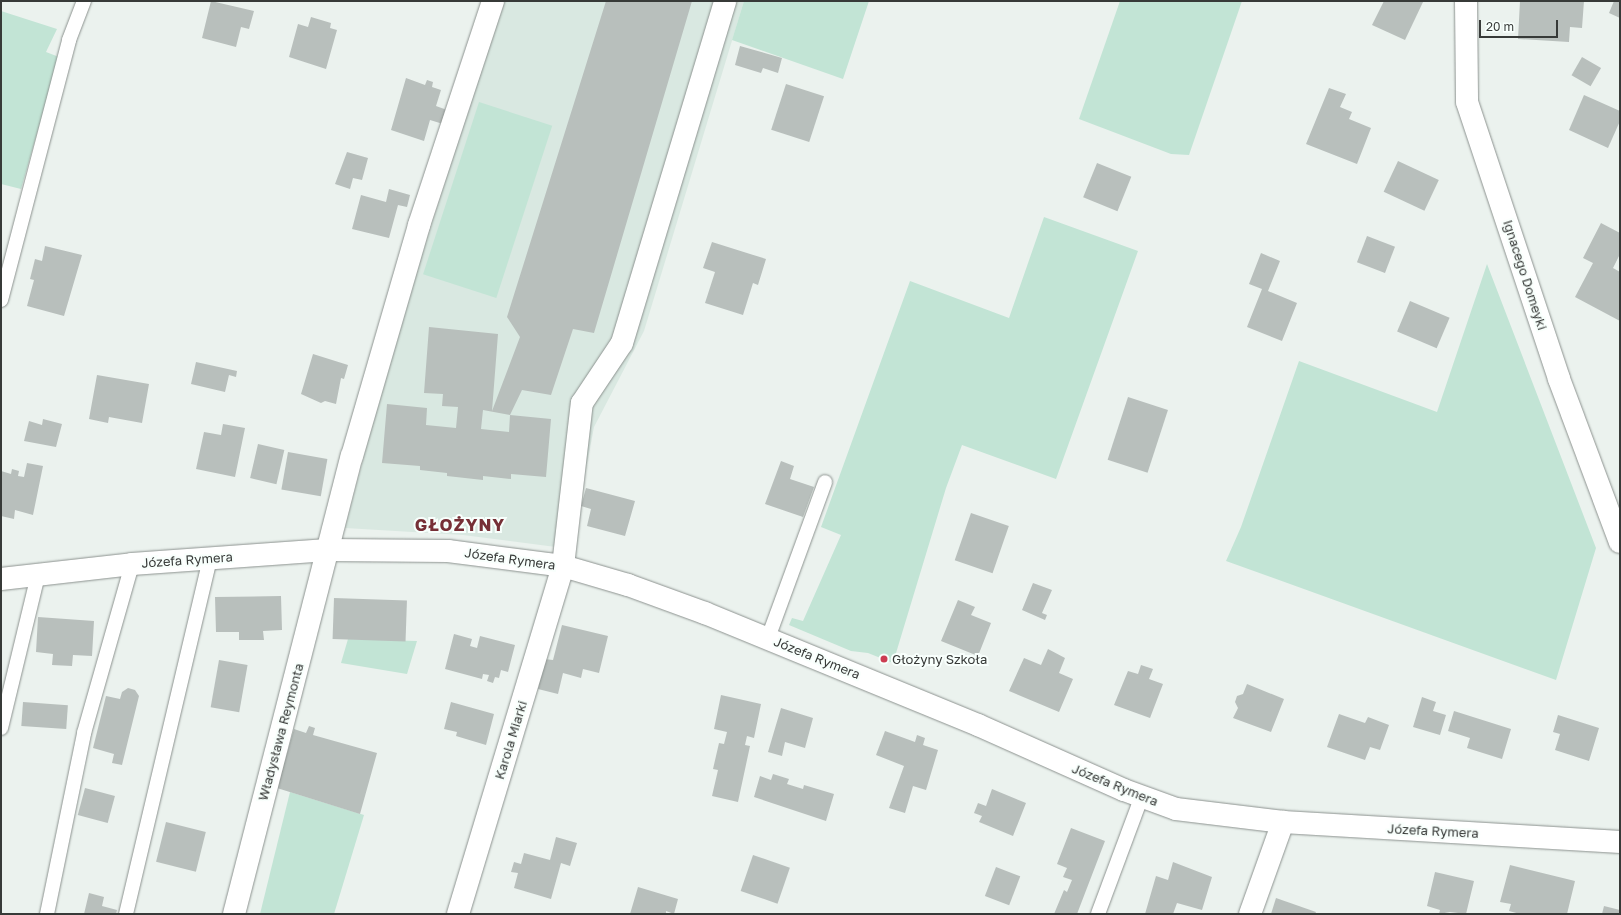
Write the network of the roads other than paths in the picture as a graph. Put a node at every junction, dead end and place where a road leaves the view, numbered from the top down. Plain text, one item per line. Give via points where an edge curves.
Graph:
1 (84, 1) edge
2 (493, 1) edge
3 (725, 1) edge
4 (1466, 1) edge
5 (1, 300) edge
6 (825, 482) dead end
7 (1620, 542) edge
8 (328, 550) junction
9 (210, 558) junction
10 (132, 564) junction
11 (563, 566) junction
12 (38, 575) junction
13 (1, 579) edge
14 (768, 638) junction
15 (1, 728) edge
16 (1142, 796) junction
17 (1283, 822) junction
18 (1620, 842) edge
19 (47, 914) edge
20 (126, 914) edge
21 (234, 914) edge
22 (458, 914) edge
23 (1098, 914) edge
24 (1250, 914) edge

1 - 5 lane via 69,40
2 - 8 street, Władysława Reymonta via 419,225 352,456
3 - 11 street, Karola Miarki via 622,343 582,403
4 - 7 street, Ignacego Domeyki via 1467,102 1559,379
6 - 14 lane
8 - 9 street, Józefa Rymera
8 - 11 street, Józefa Rymera via 448,551
8 - 21 street, Władysława Reymonta
9 - 10 street, Józefa Rymera
9 - 20 lane
10 - 12 street, Józefa Rymera
10 - 19 lane via 84,733
11 - 14 street, Józefa Rymera via 656,595
11 - 22 street, Karola Miarki
12 - 13 street, Józefa Rymera
12 - 15 lane
14 - 16 street, Józefa Rymera
16 - 17 street, Józefa Rymera via 1176,809
16 - 23 lane
17 - 18 street, Józefa Rymera
17 - 24 street

